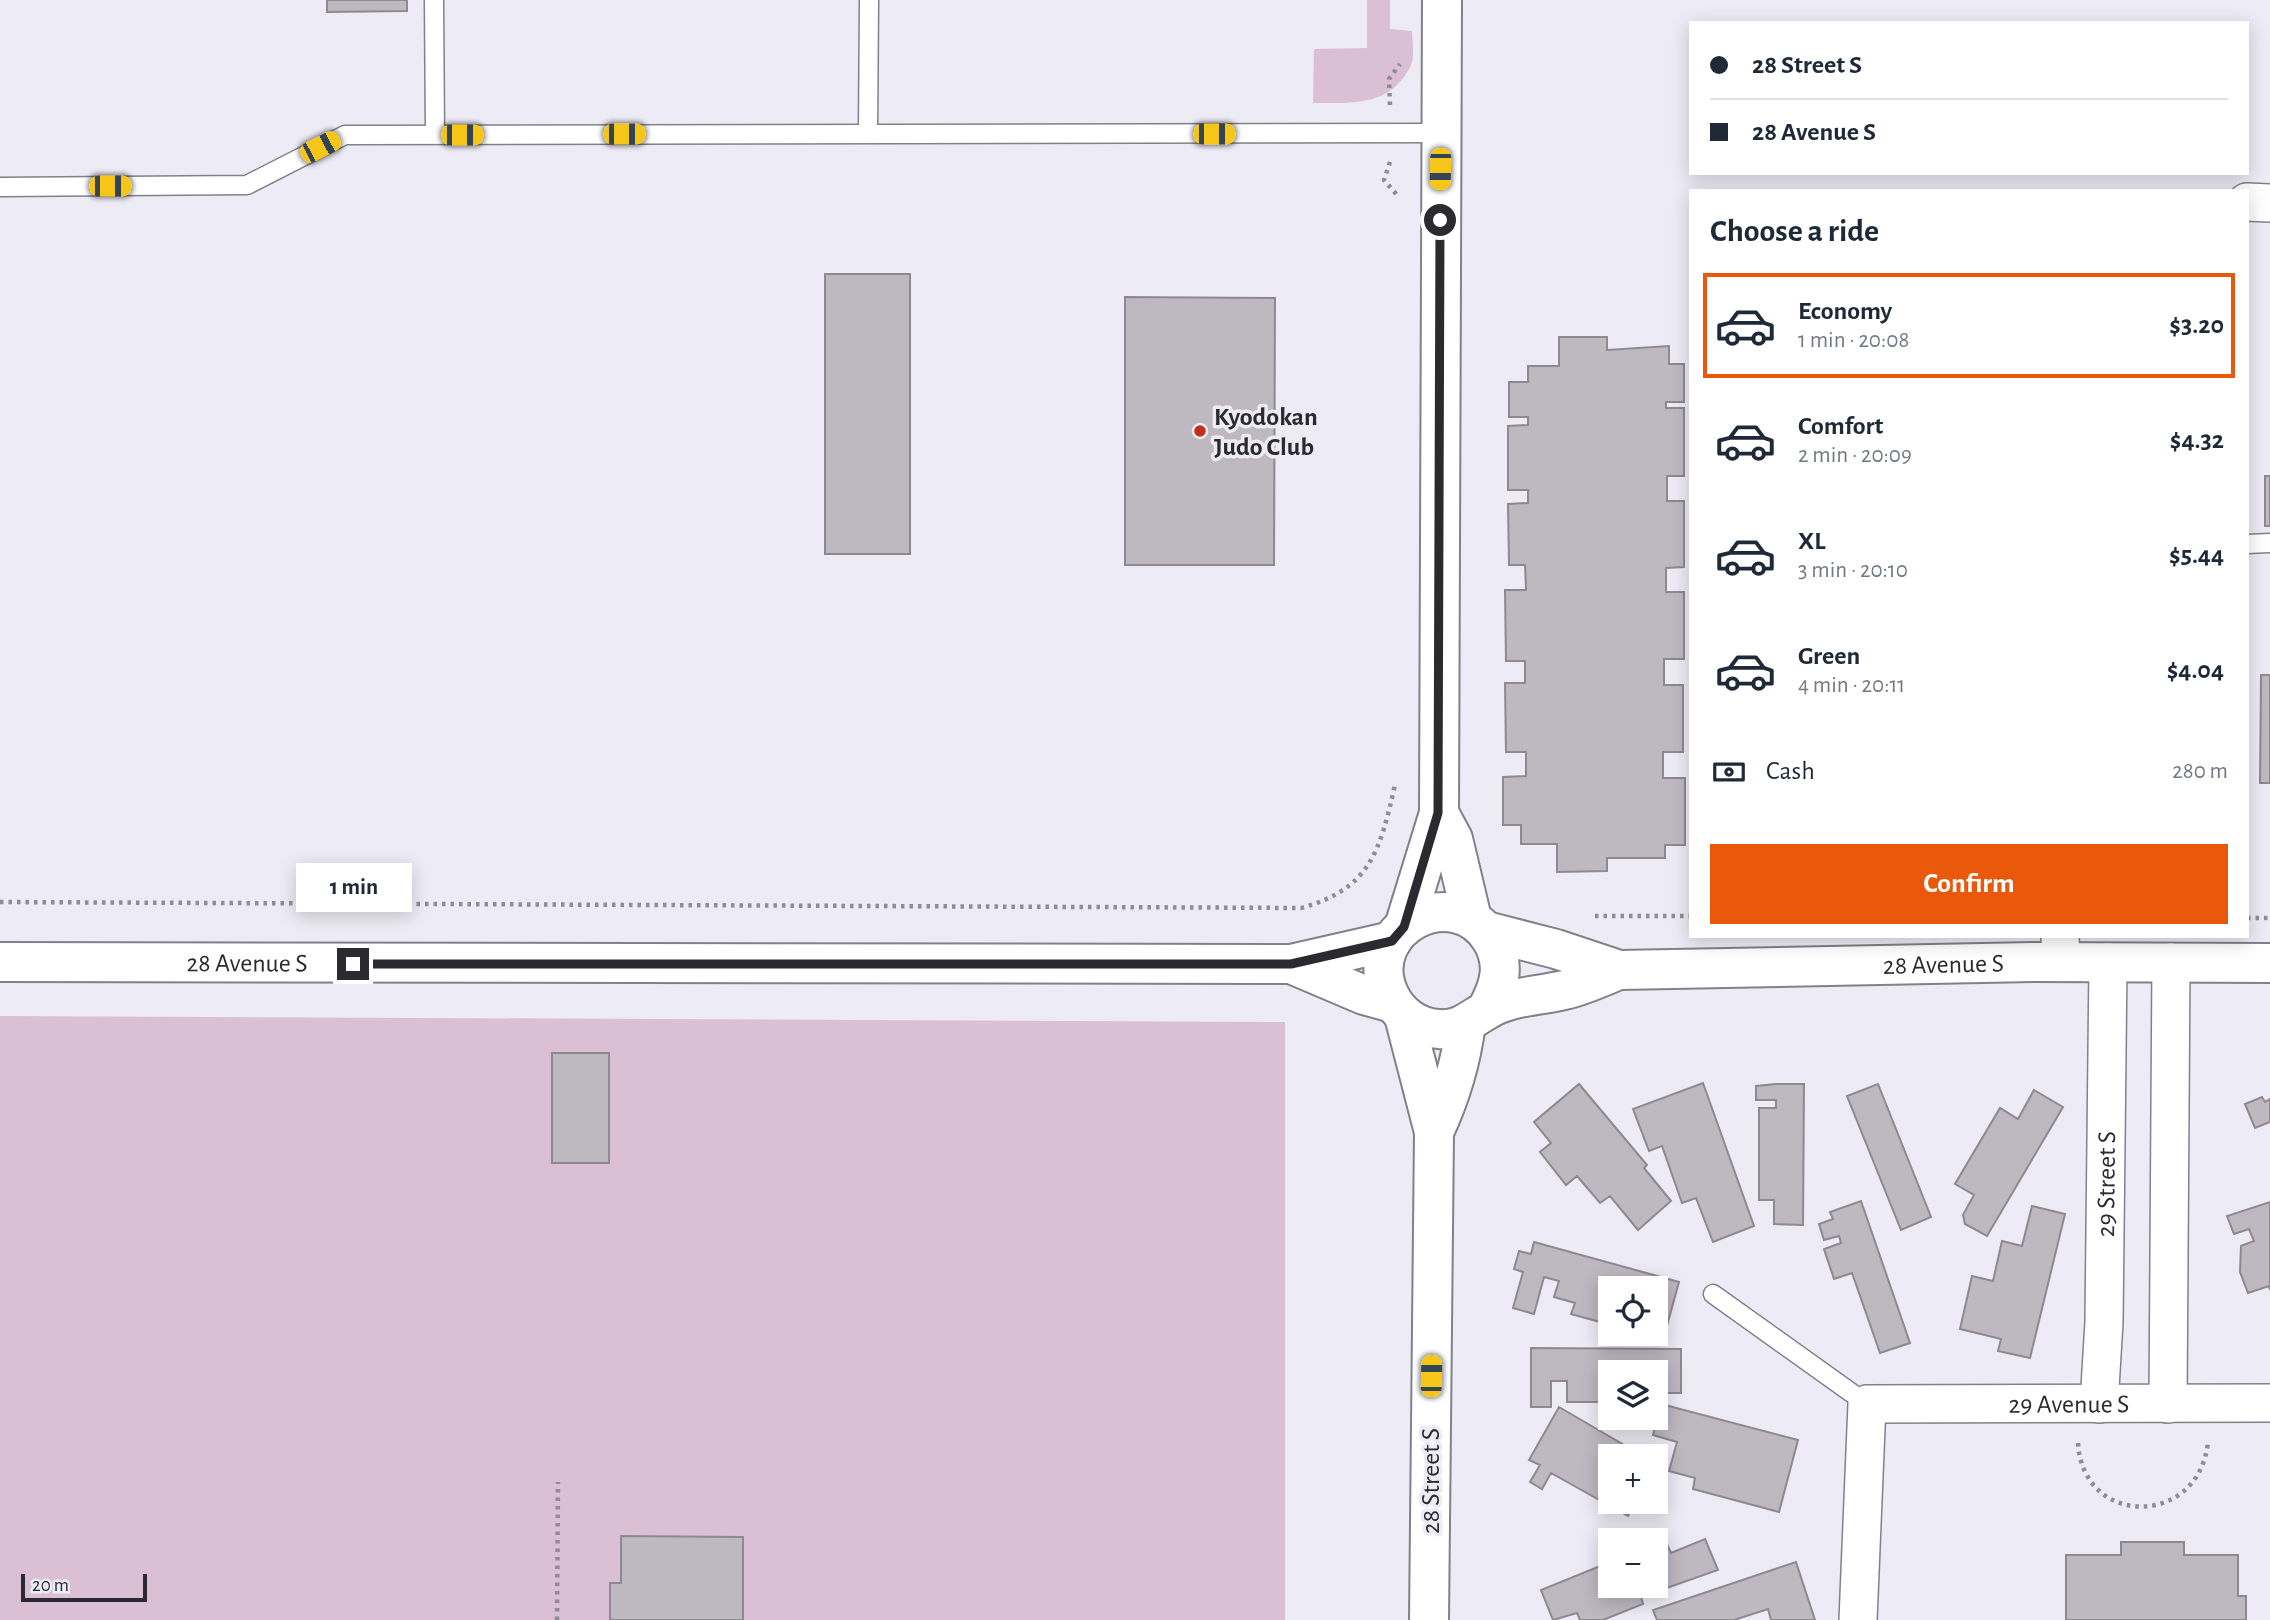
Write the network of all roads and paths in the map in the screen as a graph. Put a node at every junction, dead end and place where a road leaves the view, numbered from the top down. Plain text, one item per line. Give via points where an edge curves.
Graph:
1 (434, 0) edge
2 (869, 0) edge
3 (1441, 0) edge
4 (1441, 133) junction
5 (868, 134) junction
6 (435, 135) junction
7 (1390, 171) dead end
8 (0, 187) edge
9 (1399, 202) dead end
10 (2249, 202) edge
11 (2270, 203) edge
12 (2270, 543) edge
13 (2249, 544) edge
14 (1397, 777) dead end
15 (1438, 813) junction
16 (0, 902) edge
17 (1581, 916) dead end
18 (1689, 916) edge
19 (2249, 918) edge
20 (2270, 918) edge
21 (1479, 925) junction
22 (1398, 934) junction
23 (2061, 949) edge
24 (0, 962) edge
25 (2108, 962) junction
26 (2171, 962) junction
27 (2270, 963) edge
28 (1291, 964) junction
29 (1619, 971) junction
30 (1399, 1009) junction
31 (1477, 1016) junction
32 (1434, 1132) junction
33 (1713, 1294) dead end
34 (2208, 1403) junction
35 (2270, 1403) edge
36 (2087, 1404) junction
37 (2168, 1404) junction
38 (1867, 1405) junction
39 (558, 1482) dead end
40 (557, 1620) edge
41 (1429, 1620) edge
42 (1858, 1620) edge

1 - 6 lane
2 - 5 lane
3 - 4 street
4 - 5 lane
4 - 15 street
5 - 6 lane
6 - 8 lane via 345,135 247,185
7 - 9 path via 1384,180
10 - 11 street
12 - 13 lane
14 - 16 path via 1373,862 1352,886 1329,900 1301,908
15 - 21 street via 1453,839
15 - 22 street
17 - 18 path
19 - 20 path
21 - 22 street via 1450,912 1430,913
21 - 29 street
21 - 31 street via 1496,948 1501,968 1498,988
22 - 28 street
22 - 30 street via 1383,966 1385,985
23 - 25 street, 28 Avenue S
23 - 29 street, 28 Avenue S
24 - 28 street, 28 Avenue S
25 - 26 street, 28 Avenue S
25 - 36 street, 29 Street S via 2104,1322
26 - 27 street, 28 Avenue S
26 - 37 street
28 - 30 street
29 - 31 street via 1568,989 1525,997
30 - 31 street via 1421,1025 1439,1029
30 - 32 street
31 - 32 street
32 - 41 street, 28 Street S
33 - 38 lane
34 - 35 street, 29 Avenue S
34 - 36 path via 2206,1460 2196,1479 2181,1495 2162,1505 2141,1508 2110,1498 2087,1477 2078,1457
34 - 37 street, 29 Avenue S
36 - 37 street, 29 Avenue S
36 - 38 street, 29 Avenue S
38 - 42 street
39 - 40 path

